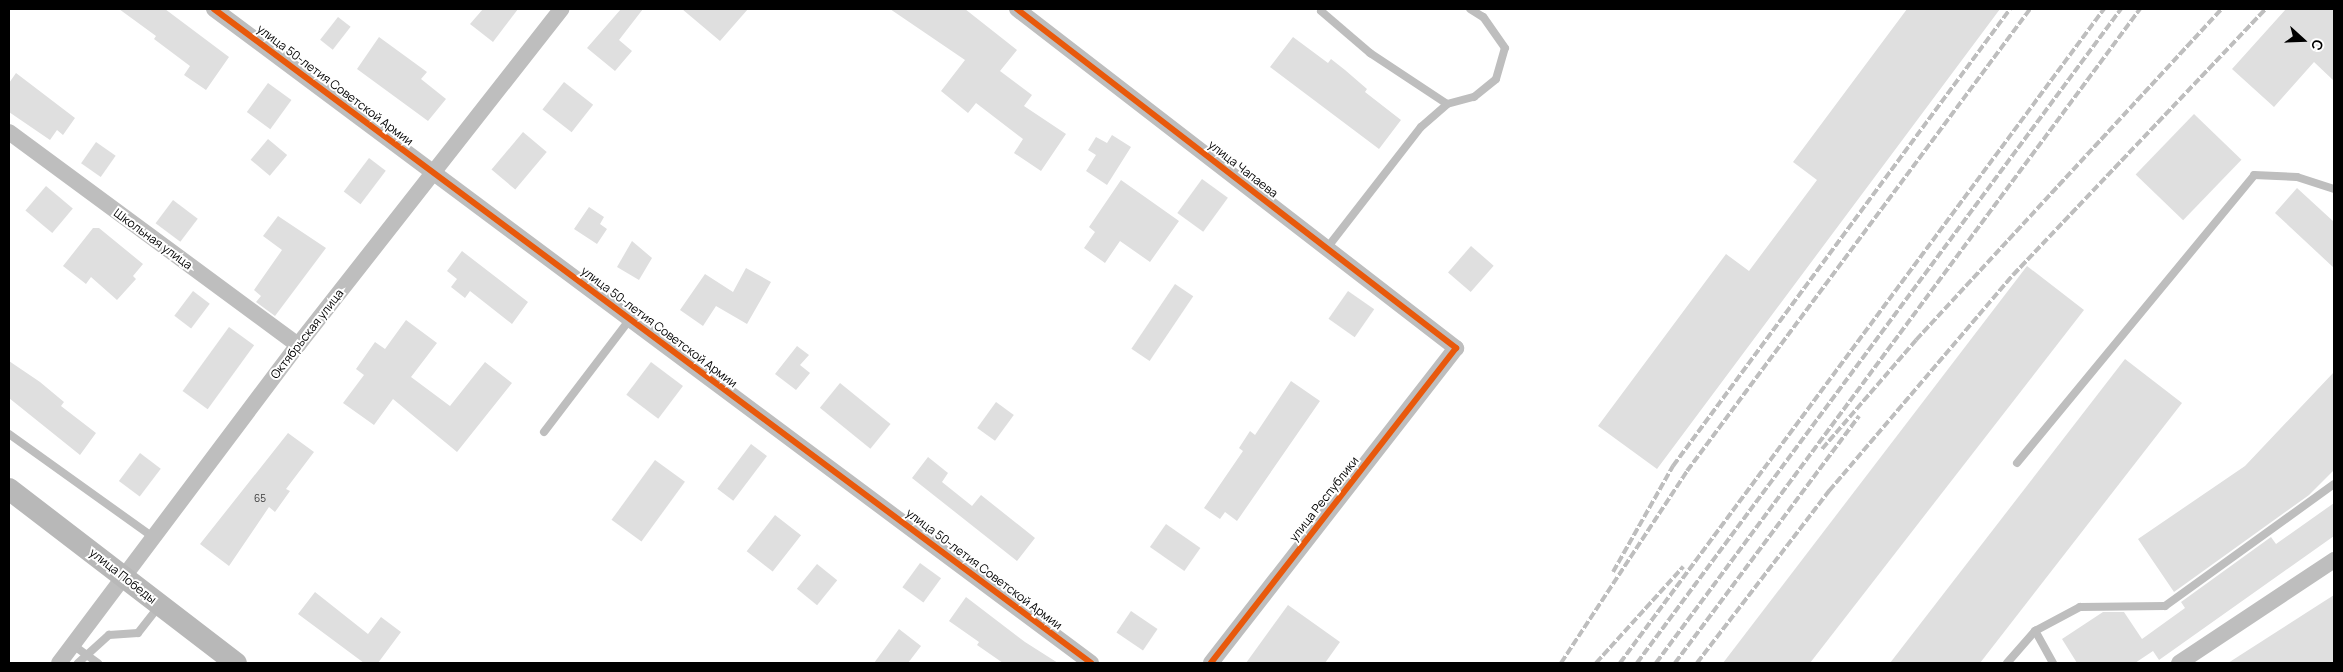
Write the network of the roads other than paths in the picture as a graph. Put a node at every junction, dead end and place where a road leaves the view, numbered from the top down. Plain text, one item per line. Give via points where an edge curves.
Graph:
1 (214, 9) edge
2 (561, 9) edge
3 (1017, 9) edge
4 (1322, 9) edge
5 (1470, 9) edge
6 (1447, 104) junction
7 (9, 132) edge
8 (434, 173) junction
9 (2334, 189) edge
10 (1327, 248) junction
11 (630, 319) junction
12 (298, 345) junction
13 (1456, 348) joint
14 (544, 432) dead end
15 (9, 434) edge
16 (2017, 462) dead end
17 (2334, 484) edge
18 (9, 489) edge
19 (153, 537) junction
20 (2334, 560) edge
21 (124, 576) junction
22 (160, 605) junction
23 (2035, 631) junction
24 (73, 645) junction
25 (88, 654) junction
26 (59, 663) edge
27 (78, 663) edge
28 (98, 663) edge
29 (236, 663) edge
30 (1091, 663) edge
31 (1211, 663) edge
32 (2007, 663) edge
33 (2053, 663) edge
34 (2179, 663) edge

1 - 8 street, улица 50-летия Советской Армии
2 - 8 street, Октябрьская улица
3 - 10 street, улица Чапаева
4 - 6 lane via 1370,53
5 - 6 lane via 1482,17 1506,48 1496,79 1474,97
6 - 10 lane via 1422,128
7 - 12 street, Школьная улица
8 - 11 street, улица 50-летия Советской Армии
8 - 12 street, Октябрьская улица
9 - 16 lane via 2297,177 2254,175
10 - 13 street, улица Чапаева
11 - 14 lane
11 - 30 street, улица 50-летия Советской Армии
12 - 19 street, Октябрьская улица
13 - 31 street, улица Республики
15 - 19 lane
17 - 23 lane via 2165,606 2080,607
18 - 21 street, улица Победы
19 - 21 street, Октябрьская улица
20 - 34 street
21 - 22 street, улица Победы
21 - 24 street, Октябрьская улица
22 - 25 lane via 138,632 109,635
22 - 29 street, улица Победы
23 - 32 lane
23 - 33 lane
24 - 25 lane
24 - 26 street, Октябрьская улица
25 - 27 lane
25 - 28 lane

